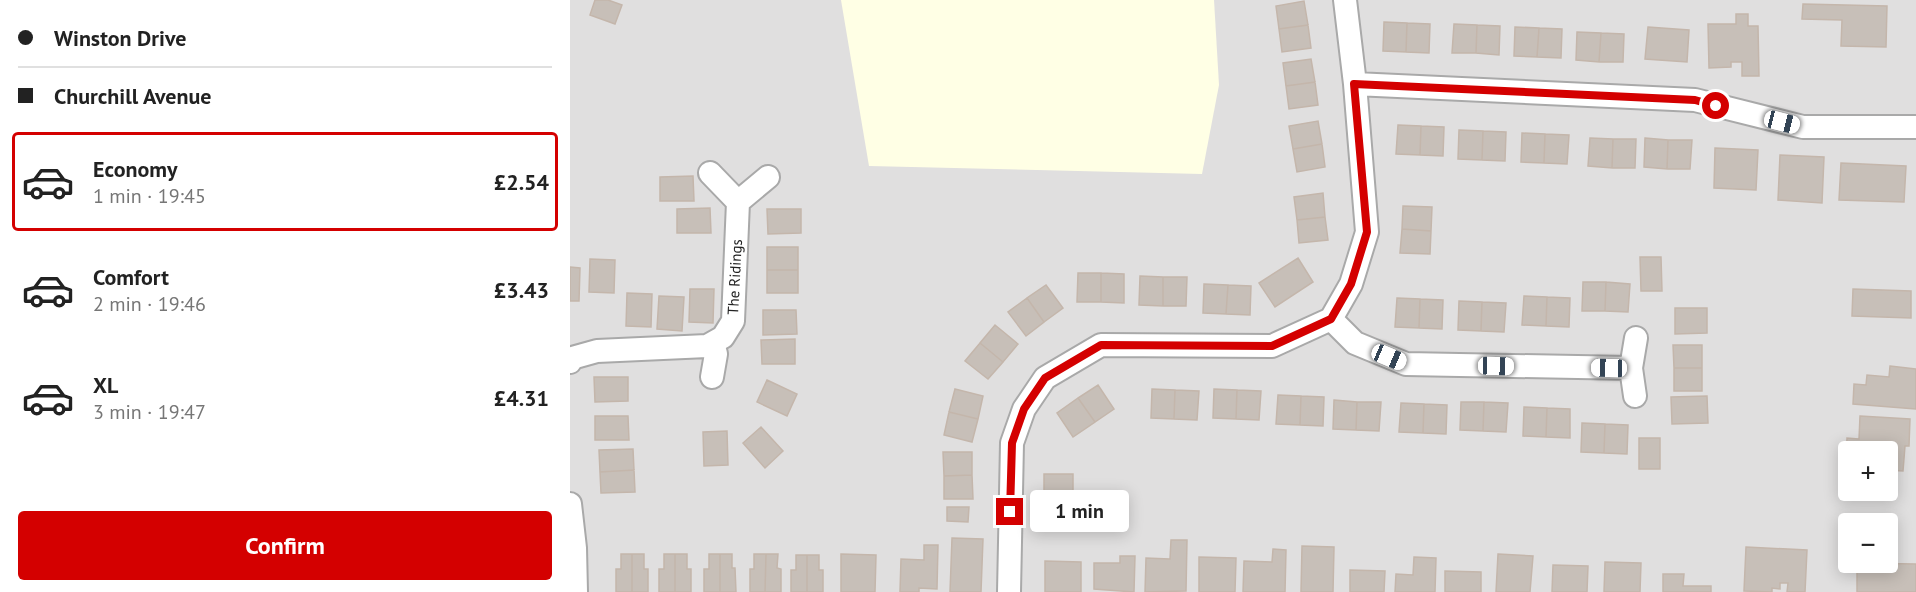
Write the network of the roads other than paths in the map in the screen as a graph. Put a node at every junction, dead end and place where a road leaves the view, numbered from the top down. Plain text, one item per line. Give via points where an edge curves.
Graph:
1 (1345, 0) edge
2 (1354, 84) junction
3 (1916, 127) edge
4 (710, 173) dead end
5 (768, 177) dead end
6 (738, 202) junction
7 (1331, 319) junction
8 (1636, 338) dead end
9 (713, 343) junction
10 (570, 362) edge
11 (1631, 368) junction
12 (712, 377) dead end
13 (1635, 396) dead end
14 (570, 504) edge
15 (576, 592) edge
16 (1009, 592) edge

1 - 2 street
2 - 3 street via 1695,100 1803,127
2 - 7 street via 1367,232 1351,284
4 - 6 street
5 - 6 street
6 - 9 street, The Ridings via 733,321 723,337
7 - 11 street via 1355,343 1406,364
7 - 16 street via 1272,346 1101,345 1045,378 1024,409 1012,443
8 - 11 street
9 - 10 street via 597,351
9 - 12 street via 716,354
11 - 13 street
14 - 15 street

